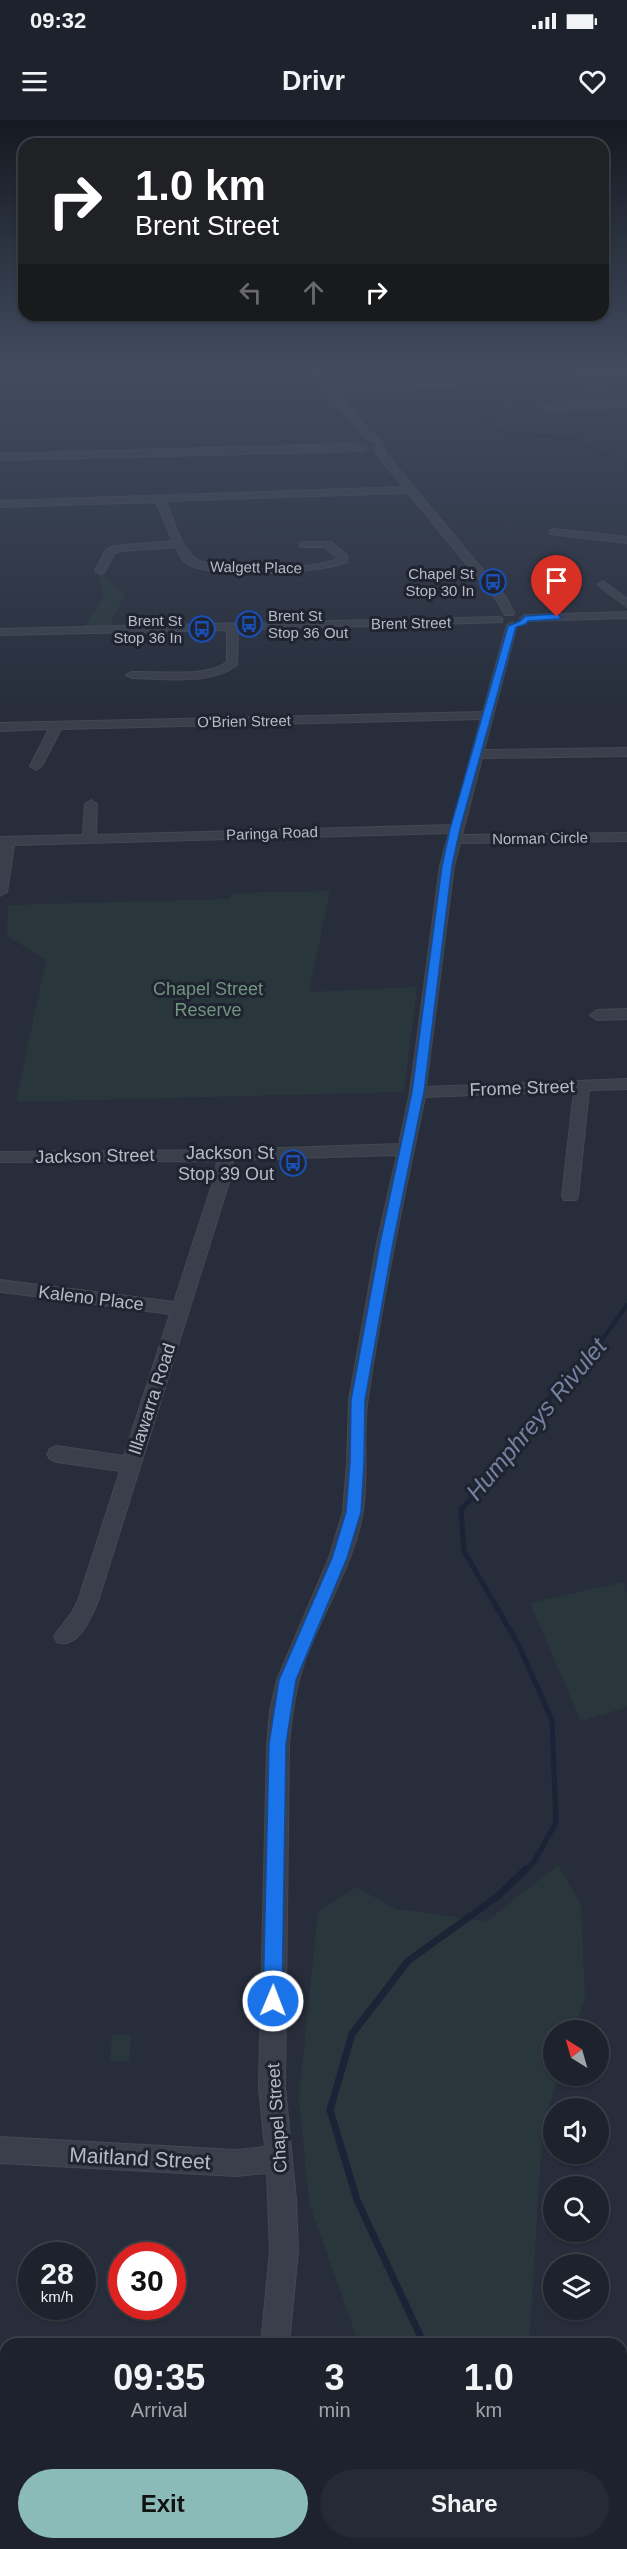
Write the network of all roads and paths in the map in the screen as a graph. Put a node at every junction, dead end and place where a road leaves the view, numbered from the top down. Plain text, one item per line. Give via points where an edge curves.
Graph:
1 (405, 483) edge
2 (411, 490) junction
3 (159, 499) junction
4 (0, 504) edge
5 (554, 532) dead end
6 (627, 540) edge
7 (180, 544) junction
8 (304, 544) dead end
9 (100, 571) dead end
10 (603, 584) dead end
11 (627, 604) edge
12 (627, 615) edge
13 (515, 619) junction
14 (232, 627) junction
15 (0, 632) edge
16 (132, 675) dead end
17 (488, 715) junction
18 (57, 725) junction
19 (0, 727) edge
20 (627, 752) edge
21 (476, 754) junction
22 (36, 766) dead end
23 (91, 804) dead end
24 (454, 834) junction
25 (627, 837) edge
26 (89, 838) junction
27 (4, 841) edge
28 (0, 892) edge
29 (627, 1014) edge
30 (597, 1015) dead end
31 (627, 1084) edge
32 (582, 1086) junction
33 (418, 1092) junction
34 (406, 1149) junction
35 (226, 1155) junction
36 (0, 1158) edge
37 (570, 1196) dead end
38 (2, 1286) dead end
39 (181, 1309) junction
40 (57, 1454) dead end
41 (131, 1465) junction
42 (64, 1636) dead end
43 (0, 2150) edge
44 (279, 2159) junction
45 (276, 2338) edge

1 - 2 street
2 - 3 street
2 - 13 street
3 - 4 street
3 - 7 street, Walgett Place
5 - 6 street
7 - 8 street, Walgett Place via 189,560 213,569 324,567 344,558 331,545
7 - 9 street via 118,548 110,552
10 - 11 street
12 - 13 street
13 - 14 street, Brent Street via 501,615 498,620
13 - 17 street, Chapel Street
14 - 15 street, Brent Street
14 - 16 street via 233,663 224,670
17 - 18 street, O'Brien Street
17 - 21 street, Chapel Street
18 - 19 street, O'Brien Street
18 - 22 street
20 - 21 street
21 - 24 street, Chapel Street
23 - 26 street
24 - 25 street, Norman Circle
24 - 26 street, Paringa Road
24 - 33 street, Chapel Street via 443,888
26 - 27 street, Paringa Road
27 - 28 street
29 - 30 street
31 - 32 street, Frome Street
32 - 33 street, Frome Street
32 - 37 street
33 - 34 street, Chapel Street
34 - 35 street, Jackson Street
34 - 44 street, Chapel Street via 358,1400 353,1512 339,1558 297,1654 281,1711 272,2048
35 - 36 street, Jackson Street
35 - 39 street, Illawarra Road via 223,1176
38 - 39 street, Kaleno Place
39 - 41 street, Illawarra Road
40 - 41 street
41 - 42 street, Illawarra Road via 88,1601 81,1617
43 - 44 street, Maitland Street via 236,2163
44 - 45 street, Chapel Street via 284,2251

